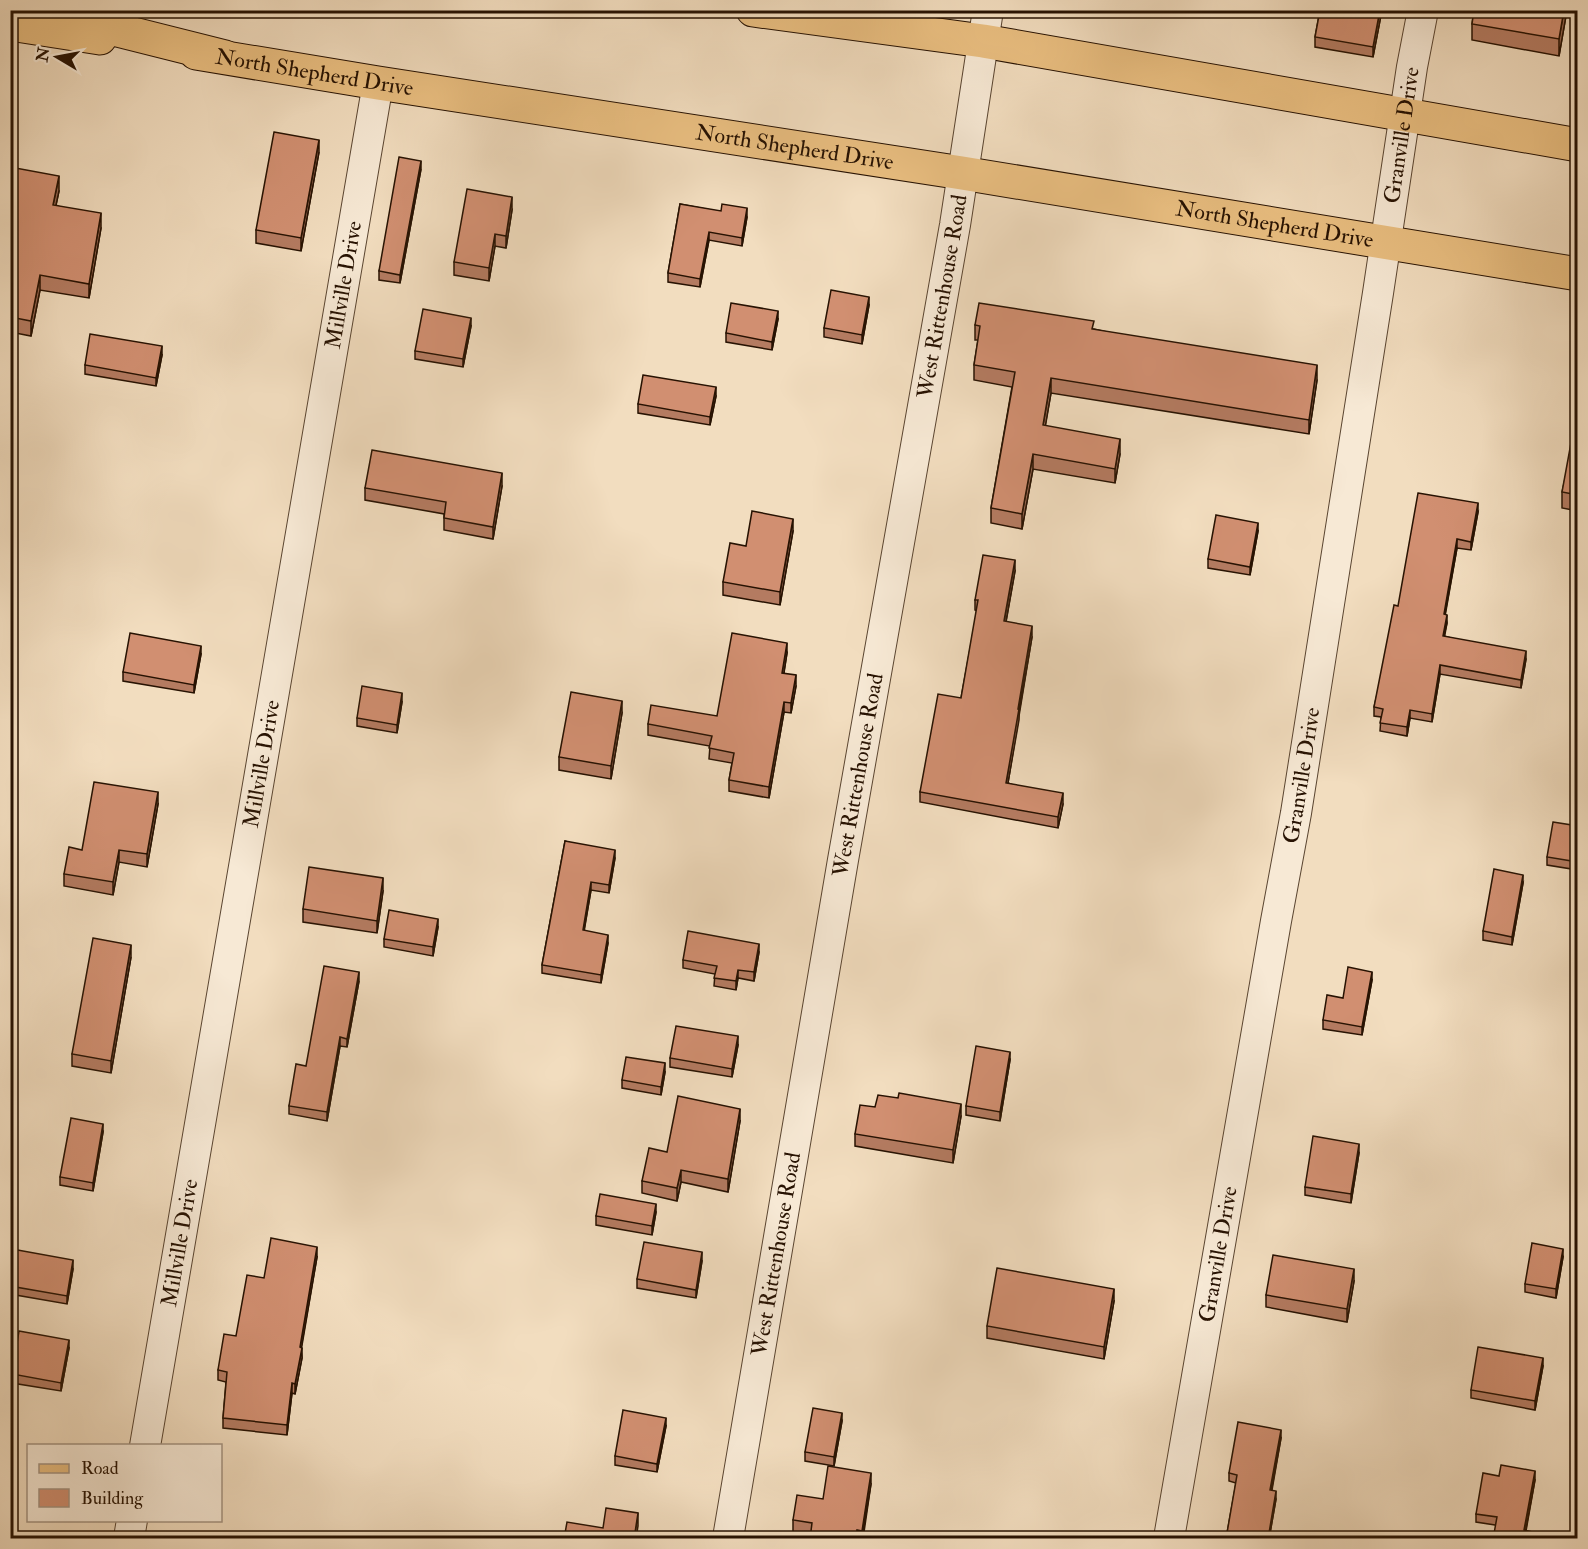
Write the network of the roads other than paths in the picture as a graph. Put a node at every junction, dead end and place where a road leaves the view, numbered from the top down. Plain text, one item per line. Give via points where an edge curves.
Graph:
1 (38, 10) edge
2 (753, 10) edge
3 (1423, 10) edge
4 (10, 24) edge
5 (986, 26) edge
6 (225, 57) junction
7 (378, 84) junction
8 (1405, 115) junction
9 (1578, 145) edge
10 (962, 173) junction
11 (1386, 241) junction
12 (1578, 274) edge
13 (145, 1444) edge
14 (132, 1522) edge
15 (129, 1539) edge
16 (728, 1539) edge
17 (1169, 1539) edge

1 - 6 main road
2 - 5 main road
3 - 8 street, Granville Drive
4 - 6 main road, North Shepherd Drive
5 - 8 main road
5 - 10 street, West Rittenhouse Road
6 - 7 main road, North Shepherd Drive
7 - 10 main road, North Shepherd Drive
7 - 13 street, Millville Drive
8 - 9 main road
8 - 11 street, Granville Drive
10 - 11 main road, North Shepherd Drive
10 - 16 street, West Rittenhouse Road
11 - 12 main road, North Shepherd Drive
11 - 17 street, Granville Drive via 1296,813
14 - 15 street

